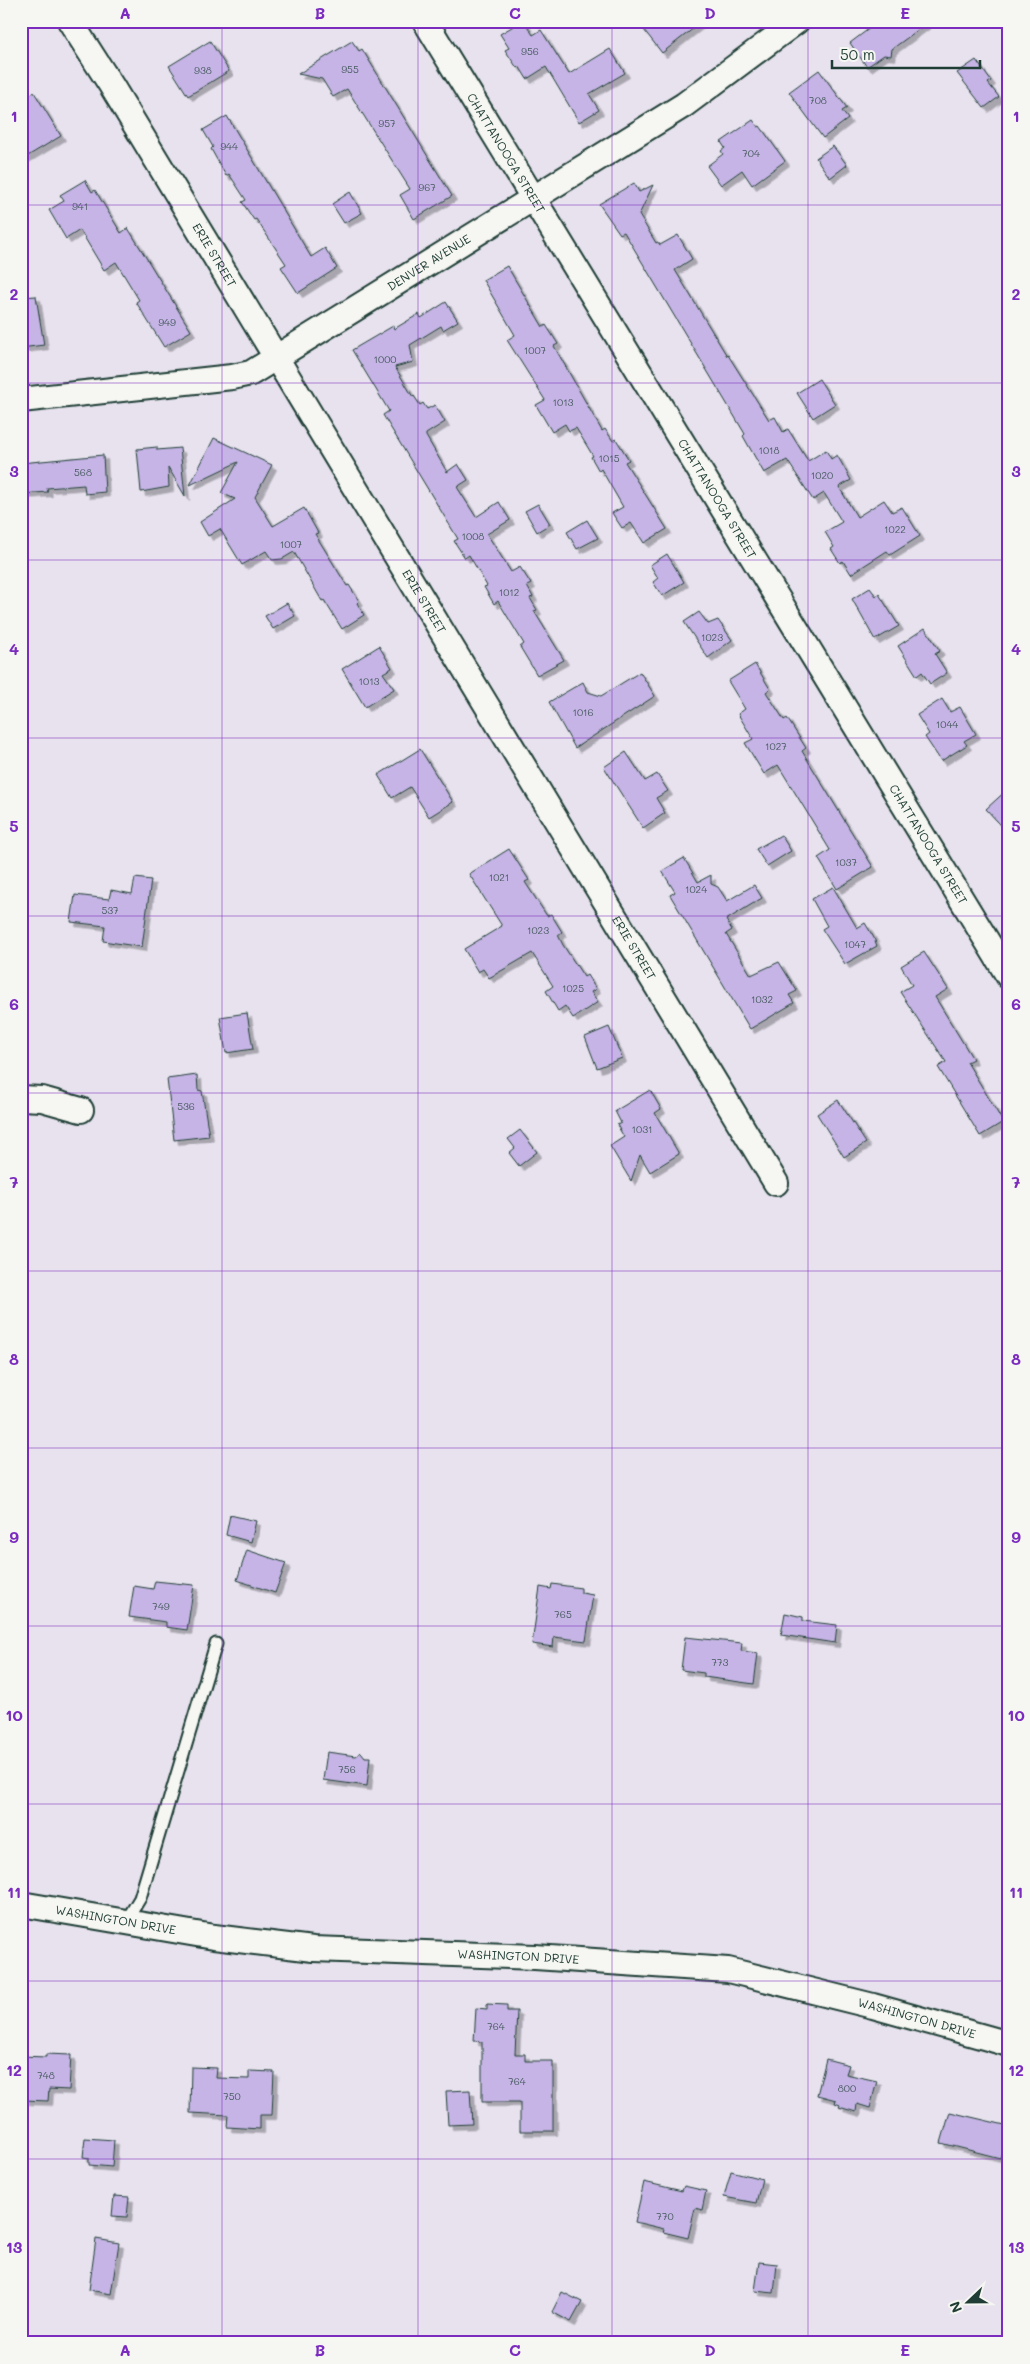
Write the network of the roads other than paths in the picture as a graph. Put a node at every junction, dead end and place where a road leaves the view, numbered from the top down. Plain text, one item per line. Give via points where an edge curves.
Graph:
1 (70, 21) edge
2 (425, 21) edge
3 (797, 21) edge
4 (533, 197) junction
5 (276, 359) junction
6 (21, 400) edge
7 (1009, 977) edge
8 (21, 1098) edge
9 (81, 1110) dead end
10 (776, 1183) dead end
11 (216, 1644) dead end
12 (21, 1904) edge
13 (124, 1923) junction
14 (1009, 2044) edge

1 - 5 street, ERIE STREET
2 - 4 street, CHATTANOOGA STREET
3 - 4 street, DENVER AVENUE via 684,105
4 - 5 street, DENVER AVENUE
4 - 7 street, CHATTANOOGA STREET
5 - 6 street, DENVER AVENUE via 251,373 232,377
5 - 10 street, ERIE STREET
8 - 9 street via 42,1098
11 - 13 lane via 140,1898
12 - 13 street, WASHINGTON DRIVE
13 - 14 street, WASHINGTON DRIVE via 313,1949 535,1957 728,1970

